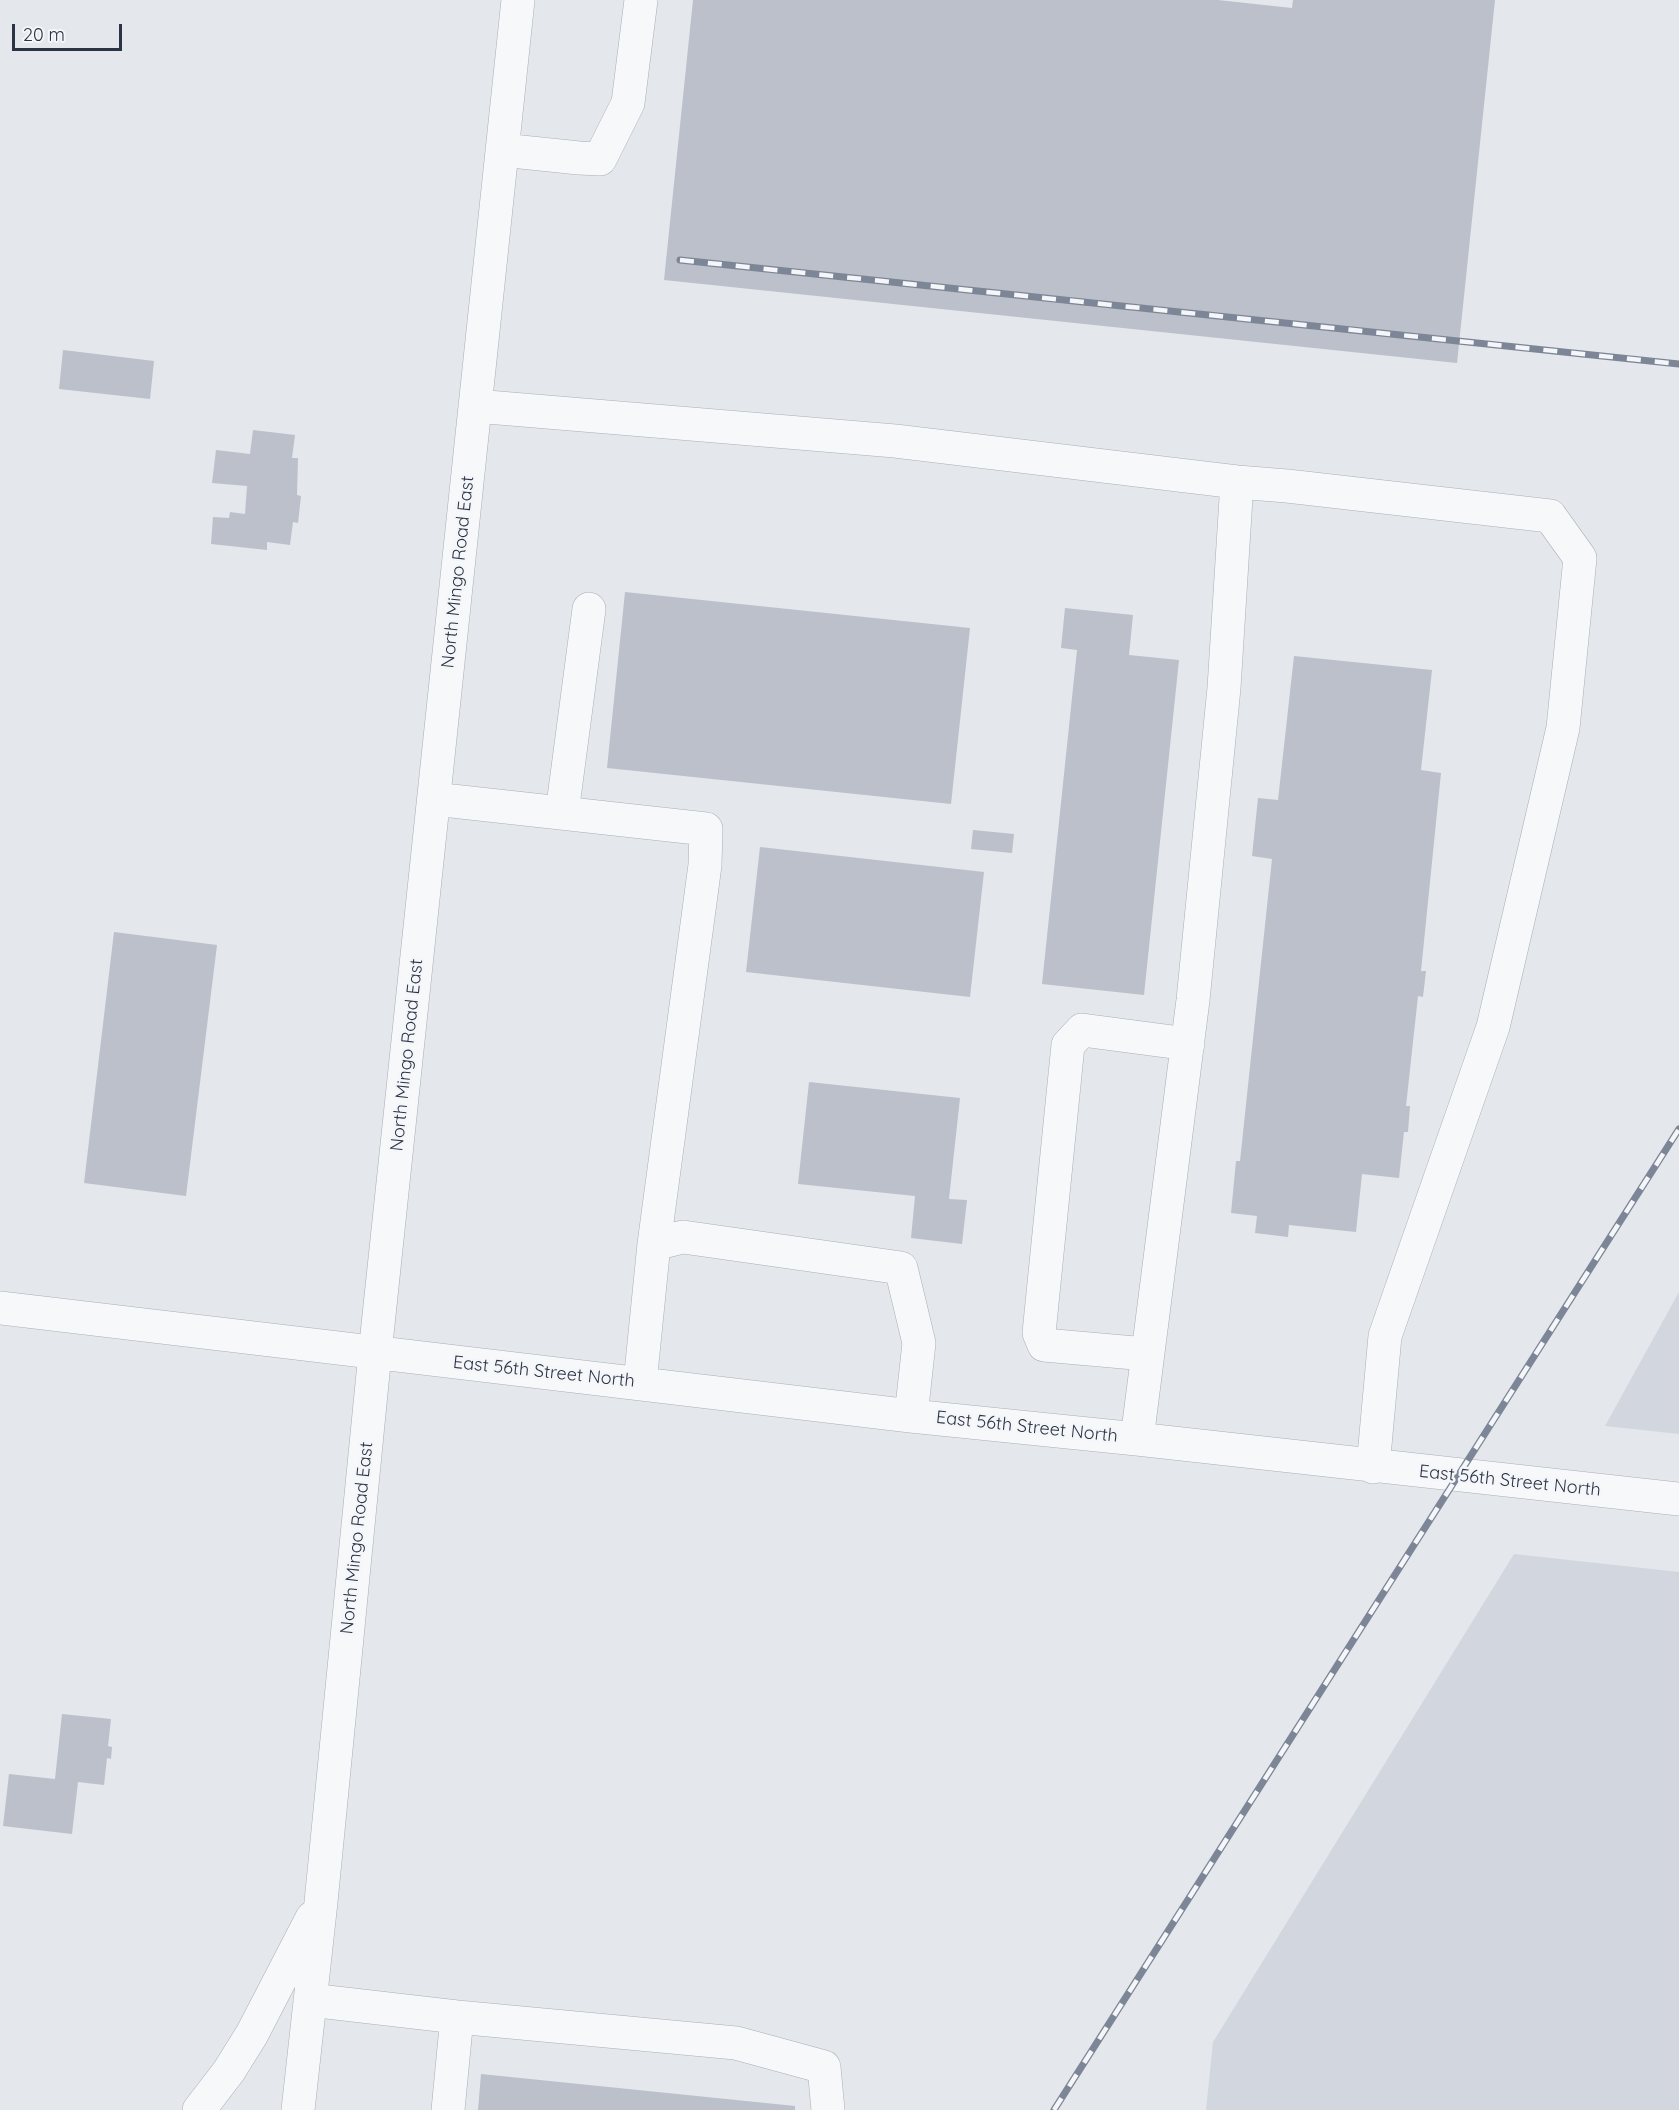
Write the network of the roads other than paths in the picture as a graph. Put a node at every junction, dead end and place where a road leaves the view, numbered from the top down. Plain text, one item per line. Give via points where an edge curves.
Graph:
1 (518, 0) edge
2 (641, 0) edge
3 (502, 150) junction
4 (475, 406) junction
5 (1237, 482) junction
6 (589, 609) dead end
7 (434, 799) junction
8 (562, 813) junction
9 (1188, 1044) junction
10 (654, 1244) junction
11 (0, 1308) edge
12 (375, 1353) junction
13 (1146, 1354) junction
14 (640, 1383) junction
15 (911, 1416) junction
16 (1137, 1439) junction
17 (1372, 1467) junction
18 (1679, 1499) edge
19 (321, 1902) junction
20 (310, 2000) junction
21 (457, 2017) junction
22 (199, 2110) edge
23 (298, 2110) edge
24 (448, 2110) edge
25 (828, 2110) edge

1 - 3 street, North Mingo Road East
2 - 3 street via 628,103 600,159
3 - 4 street, North Mingo Road East
4 - 5 street via 895,441
4 - 7 street, North Mingo Road East
5 - 9 street via 1224,688
5 - 17 street via 1550,516 1580,558 1563,728 1493,1027 1385,1336
6 - 8 street
7 - 8 street
7 - 12 street, North Mingo Road East
8 - 10 street via 706,829 705,865
9 - 13 street
9 - 13 street via 1082,1030 1068,1045 1039,1333 1044,1346
10 - 14 street
10 - 15 street via 683,1238 901,1268 919,1343
11 - 12 street, East 56th Street North
12 - 14 street, East 56th Street North
12 - 19 street, North Mingo Road East
13 - 16 street
14 - 15 street, East 56th Street North
15 - 16 street, East 56th Street North
16 - 17 street, East 56th Street North
17 - 18 street, East 56th Street North
19 - 20 street, North Mingo Road East
19 - 22 street via 252,2034
20 - 21 street
20 - 23 street, North Mingo Road East
21 - 24 street
21 - 25 street via 736,2043 824,2067

